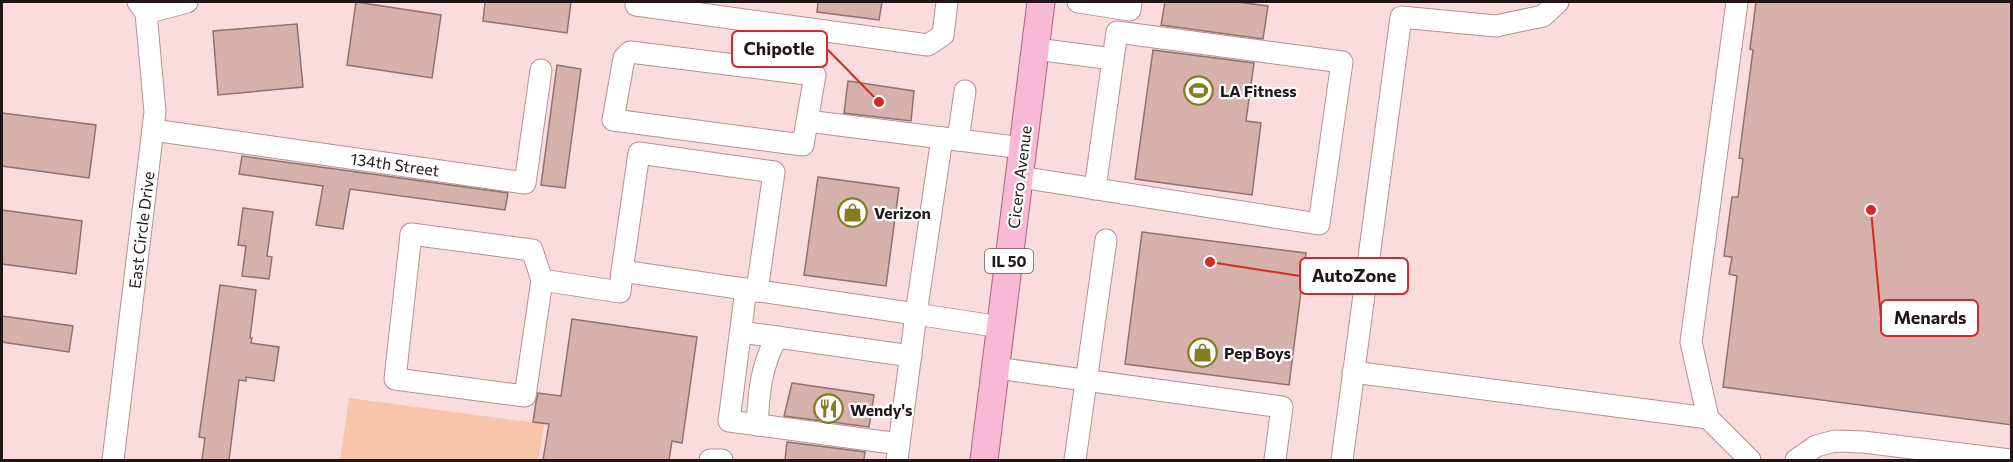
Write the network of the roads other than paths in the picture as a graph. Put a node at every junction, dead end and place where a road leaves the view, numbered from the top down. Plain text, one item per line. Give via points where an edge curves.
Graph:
1 (187, 2) edge
2 (637, 2) edge
3 (947, 2) edge
4 (1041, 2) edge
5 (1078, 2) edge
6 (1131, 2) edge
7 (1558, 2) edge
8 (1737, 2) edge
9 (142, 7) edge
10 (1036, 49) junction
11 (1113, 59) junction
12 (541, 70) dead end
13 (965, 91) dead end
14 (807, 121) junction
15 (153, 130) junction
16 (950, 139) junction
17 (1023, 148) junction
18 (1020, 177) junction
19 (1095, 189) junction
20 (1106, 240) dead end
21 (622, 271) junction
22 (542, 280) junction
23 (751, 290) junction
24 (916, 315) junction
25 (1001, 327) junction
26 (741, 332) junction
27 (777, 337) junction
28 (911, 356) junction
29 (996, 368) junction
30 (1353, 372) junction
31 (1086, 381) junction
32 (1708, 418) junction
33 (757, 425) junction
34 (898, 452) edge
35 (113, 460) edge
36 (710, 460) edge
37 (722, 460) edge
38 (984, 460) edge
39 (1075, 460) edge
40 (1275, 460) edge
41 (1342, 460) edge
42 (1750, 460) edge
43 (1796, 460) edge
44 (2010, 460) edge

1 - 9 street
2 - 3 street via 636,5 928,45 943,34
4 - 10 main road, Cicero Avenue / IL 50
5 - 6 street via 1130,10
7 - 30 street via 1543,16 1496,26 1401,17
8 - 32 street via 1691,342
9 - 15 street, East Circle Drive via 155,112
10 - 11 street
10 - 17 main road, Cicero Avenue / IL 50
11 - 19 street
11 - 19 street via 1118,32 1342,62 1319,224
12 - 15 street, 134th Street via 525,183
13 - 16 street
14 - 14 street via 803,145 613,120 624,58 630,52 814,75
14 - 16 street
15 - 35 street, East Circle Drive
16 - 17 street
16 - 24 street
17 - 18 main road, Cicero Avenue / IL 50
18 - 19 street
18 - 25 main road, Cicero Avenue / IL 50
20 - 31 street
21 - 22 street via 620,292
21 - 23 street
21 - 23 street via 639,153 774,172
22 - 22 street via 525,396 394,380 411,234 532,250
23 - 24 street
23 - 26 street
24 - 25 street
24 - 28 street
25 - 29 main road, Cicero Avenue / IL 50
26 - 27 street
26 - 33 street via 729,421
27 - 28 street
27 - 33 street via 766,356
28 - 34 street
29 - 31 street
29 - 38 main road, Cicero Avenue / IL 50
30 - 32 street
30 - 41 street
31 - 39 street
31 - 40 street via 1282,407
32 - 42 street
33 - 34 street
36 - 37 street
43 - 44 street via 1816,446 1835,441

